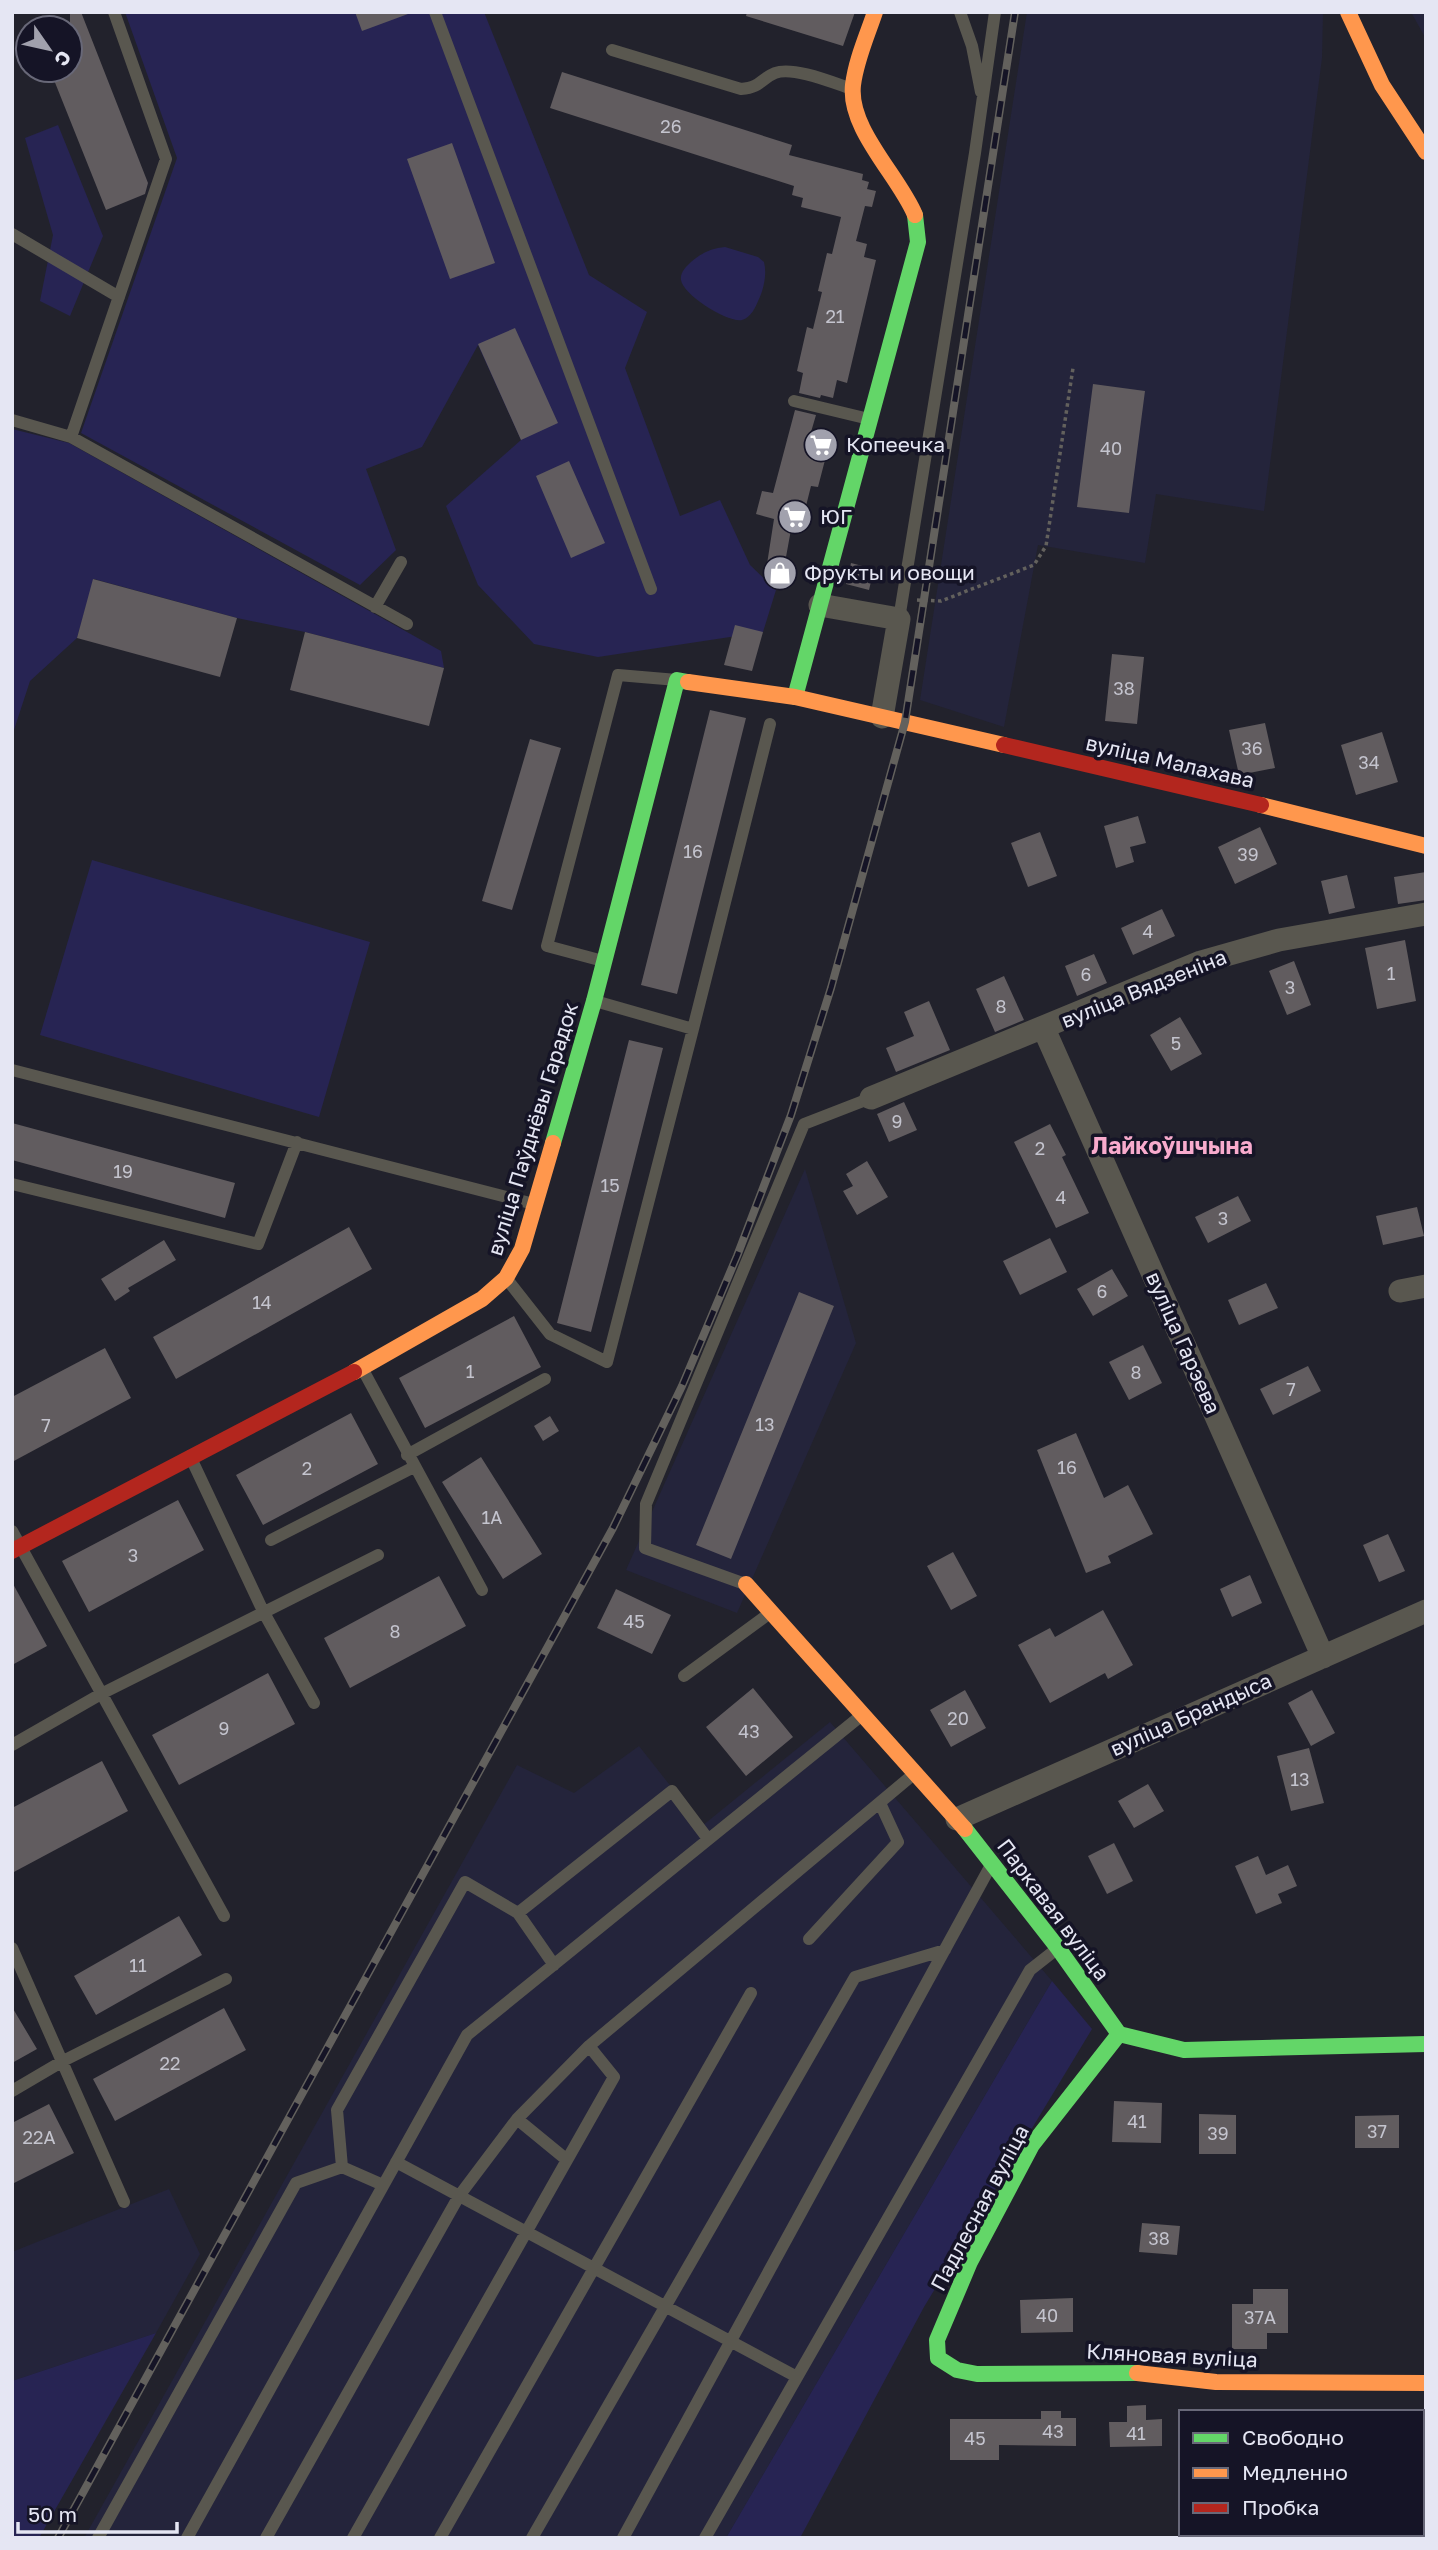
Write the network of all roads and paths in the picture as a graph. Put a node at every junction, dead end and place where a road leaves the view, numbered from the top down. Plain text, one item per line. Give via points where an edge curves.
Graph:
1 (114, 12) edge
2 (435, 12) edge
3 (875, 12) edge
4 (960, 12) edge
5 (995, 12) edge
6 (1348, 12) edge
7 (612, 50) dead end
8 (852, 89) junction
9 (983, 102) junction
10 (1426, 152) edge
11 (12, 234) edge
12 (119, 297) junction
13 (1073, 368) dead end
14 (794, 401) dead end
15 (870, 419) junction
16 (12, 420) edge
17 (71, 437) junction
18 (401, 562) dead end
19 (651, 589) dead end
20 (820, 605) junction
21 (375, 607) junction
22 (901, 609) junction
23 (407, 624) dead end
24 (677, 680) junction
25 (794, 697) junction
26 (882, 717) junction
27 (770, 724) dead end
28 (1426, 846) edge
29 (1426, 914) edge
30 (603, 961) junction
31 (594, 1001) junction
32 (694, 1029) junction
33 (1044, 1029) junction
34 (12, 1070) edge
35 (871, 1098) joint
36 (297, 1142) junction
37 (12, 1184) edge
38 (534, 1204) junction
39 (506, 1278) junction
40 (1426, 1286) edge
41 (1400, 1291) dead end
42 (362, 1368) junction
43 (544, 1379) dead end
44 (407, 1455) junction
45 (190, 1456) junction
46 (414, 1467) junction
47 (12, 1531) edge
48 (271, 1540) dead end
49 (17, 1549) edge
50 (378, 1555) dead end
51 (746, 1584) joint
52 (482, 1590) dead end
53 (263, 1611) junction
54 (1426, 1611) edge
55 (771, 1612) junction
56 (1323, 1657) junction
57 (684, 1676) dead end
58 (101, 1694) junction
59 (314, 1703) dead end
60 (863, 1714) junction
61 (12, 1745) edge
62 (915, 1773) junction
63 (880, 1803) junction
64 (957, 1819) junction
65 (708, 1839) junction
66 (992, 1864) junction
67 (518, 1913) junction
68 (224, 1916) dead end
69 (809, 1939) dead end
70 (12, 1948) edge
71 (1058, 1948) junction
72 (945, 1950) junction
73 (554, 1965) junction
74 (226, 1979) dead end
75 (751, 1993) dead end
76 (1119, 2034) junction
77 (1426, 2044) edge
78 (589, 2046) junction
79 (64, 2061) junction
80 (12, 2091) edge
81 (517, 2119) junction
82 (567, 2160) junction
83 (396, 2162) junction
84 (342, 2167) junction
85 (383, 2185) junction
86 (459, 2196) junction
87 (124, 2202) dead end
88 (526, 2232) junction
89 (594, 2268) junction
90 (665, 2306) junction
91 (937, 2340) joint
92 (730, 2341) junction
93 (797, 2377) junction
94 (1426, 2383) edge
95 (98, 2538) edge
96 (187, 2538) edge
97 (267, 2538) edge
98 (353, 2538) edge
99 (440, 2538) edge
100 (532, 2538) edge
101 (622, 2538) edge
102 (705, 2538) edge

1 - 12 lane via 166,159
2 - 19 lane
3 - 8 street
4 - 9 lane
5 - 9 lane
6 - 10 street via 1391,102
7 - 8 lane via 741,89 761,84 779,71 790,71
8 - 15 street via 867,133 911,204 918,228
9 - 22 lane
11 - 12 lane
12 - 17 lane
13 - 22 path via 1041,556 1034,565 940,601
14 - 15 lane
15 - 20 street
16 - 17 lane
17 - 21 lane
18 - 21 lane
20 - 22 street
20 - 25 street
21 - 23 lane
22 - 26 street
24 - 25 street
24 - 30 street, вуліца Паўднёвы Гарадок
24 - 30 lane via 618,675 547,946
25 - 26 street
26 - 28 street, вуліца Малахава
27 - 32 lane
29 - 33 street, вуліца Вядзеніна via 1279,940 1201,962
30 - 31 street, вуліца Паўднёвы Гарадок
31 - 32 lane
31 - 38 street, вуліца Паўднёвы Гарадок
32 - 39 lane via 607,1362 550,1334
33 - 35 street, вуліца Вядзеніна
33 - 56 street, вуліца Гарэева
34 - 36 lane
35 - 51 lane via 804,1124 646,1504 645,1548
36 - 37 lane via 258,1244
36 - 38 lane
38 - 39 street, вуліца Паўднёвы Гарадок via 522,1249
39 - 42 street, вуліца Паўднёвы Гарадок via 482,1300
40 - 41 street
42 - 44 lane
42 - 45 street, вуліца Паўднёвы Гарадок
43 - 44 lane
44 - 46 lane
45 - 49 street, вуліца Паўднёвы Гарадок
45 - 53 lane
46 - 48 lane
46 - 52 lane
47 - 49 lane
49 - 58 lane
50 - 53 lane
51 - 55 street, Паркавая вуліца
53 - 58 lane
53 - 59 lane
54 - 56 street, вуліца Брандыса
55 - 57 lane
55 - 60 street, Паркавая вуліца
56 - 64 street, вуліца Брандыса
58 - 61 lane
58 - 68 lane
60 - 62 street, Паркавая вуліца
60 - 65 lane
62 - 63 lane
62 - 64 street, Паркавая вуліца
63 - 69 lane via 898,1842
63 - 78 lane
64 - 66 street, Паркавая вуліца
65 - 67 lane via 672,1791
65 - 73 lane
66 - 71 street, Паркавая вуліца
66 - 72 lane
67 - 73 lane
67 - 84 lane via 465,1882 338,2110
70 - 79 lane
71 - 76 street, Паркавая вуліца
71 - 93 lane via 1030,1970
72 - 90 lane via 855,1977
72 - 92 lane
73 - 83 lane via 467,2035
74 - 79 lane
75 - 89 lane
76 - 77 street via 1184,2050
76 - 91 street, Падлесная вуліца via 1032,2145 970,2262
78 - 81 lane
78 - 82 lane via 614,2077
79 - 80 lane
79 - 87 lane
81 - 82 lane
81 - 86 lane
82 - 88 lane
83 - 85 lane
83 - 86 lane
84 - 85 lane
84 - 95 lane via 296,2183
85 - 96 lane
86 - 88 lane
86 - 97 lane
88 - 89 lane
88 - 98 lane
89 - 90 lane
89 - 99 lane
90 - 92 lane
90 - 100 lane
91 - 94 street, Кляновая вуліца via 938,2358 957,2370 977,2374 1144,2372 1216,2382
92 - 93 lane
92 - 101 lane
93 - 102 lane

